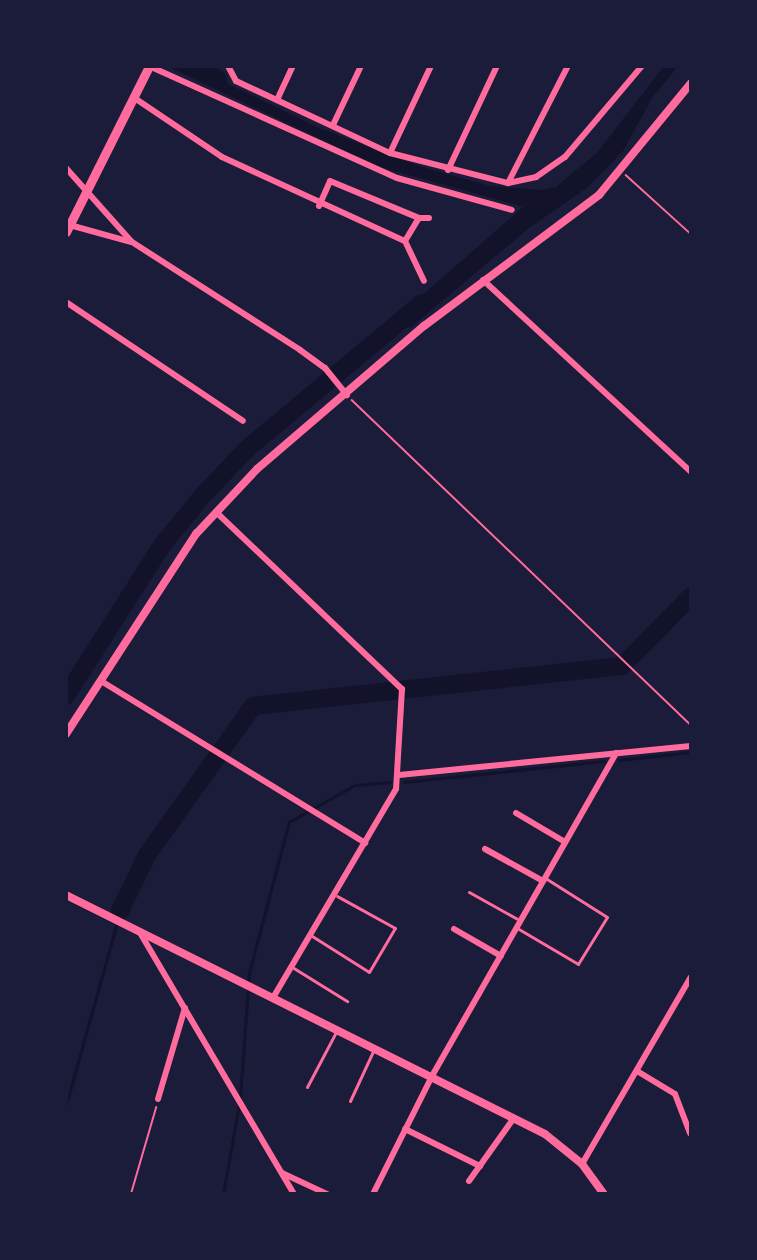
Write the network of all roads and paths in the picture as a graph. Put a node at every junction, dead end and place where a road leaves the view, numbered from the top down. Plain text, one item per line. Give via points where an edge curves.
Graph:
1 (149, 66) edge
2 (228, 66) edge
3 (293, 66) edge
4 (361, 66) edge
5 (431, 66) edge
6 (497, 66) edge
7 (568, 66) edge
8 (642, 66) edge
9 (691, 84) edge
10 (133, 97) junction
11 (277, 100) junction
12 (333, 125) junction
13 (390, 153) junction
14 (66, 168) edge
15 (448, 170) junction
16 (621, 170) junction
17 (508, 183) junction
18 (87, 190) junction
19 (319, 206) junction
20 (512, 210) dead end
21 (418, 218) junction
22 (429, 218) dead end
23 (67, 227) edge
24 (691, 234) edge
25 (405, 241) junction
26 (132, 242) junction
27 (483, 280) junction
28 (424, 281) dead end
29 (66, 302) edge
30 (347, 395) junction
31 (243, 421) dead end
32 (691, 472) edge
33 (216, 512) junction
34 (101, 681) junction
35 (691, 725) edge
36 (66, 734) edge
37 (691, 746) edge
38 (616, 753) junction
39 (399, 775) junction
40 (516, 813) dead end
41 (566, 842) junction
42 (365, 843) junction
43 (485, 849) dead end
44 (544, 880) junction
45 (469, 892) dead end
46 (66, 895) edge
47 (337, 896) junction
48 (520, 921) junction
49 (454, 928) dead end
50 (517, 928) junction
51 (138, 929) junction
52 (312, 936) junction
53 (501, 956) junction
54 (292, 967) junction
55 (691, 977) edge
56 (274, 996) junction
57 (348, 1001) dead end
58 (185, 1008) junction
59 (338, 1029) junction
60 (375, 1047) junction
61 (637, 1071) junction
62 (432, 1076) junction
63 (307, 1087) dead end
64 (158, 1099) joint
65 (350, 1101) dead end
66 (514, 1118) junction
67 (405, 1129) junction
68 (690, 1133) edge
69 (582, 1164) junction
70 (480, 1166) junction
71 (282, 1173) junction
72 (469, 1181) dead end
73 (131, 1194) edge
74 (294, 1194) edge
75 (327, 1194) edge
76 (373, 1194) edge
77 (604, 1194) edge

1 - 10 main road
1 - 20 street via 397,178
2 - 11 street via 236,81
3 - 11 street
4 - 12 street
5 - 13 street
6 - 15 street
7 - 17 street
8 - 17 street via 565,157 537,177
9 - 16 street
10 - 18 main road
10 - 19 street via 222,157
11 - 12 street
12 - 13 street
13 - 15 street
14 - 18 street
15 - 17 street
16 - 24 path
16 - 27 street via 599,195
18 - 23 main road
18 - 26 street
19 - 21 street via 330,181
19 - 25 street
21 - 22 street
21 - 25 street
23 - 26 street
25 - 28 street
26 - 30 street via 327,370
27 - 30 street
27 - 32 street
29 - 31 street
30 - 33 street via 257,469
30 - 35 path
33 - 34 street
33 - 39 street via 402,689
34 - 36 street
34 - 42 street
37 - 38 street
38 - 39 street
38 - 41 street
39 - 42 street
40 - 41 street
41 - 44 street
42 - 47 street
43 - 44 street
44 - 48 street
44 - 50 lane via 607,917 578,964
45 - 48 lane
46 - 51 street
47 - 52 street
47 - 52 lane via 395,928 369,972
48 - 50 street
49 - 53 street
50 - 53 street
51 - 56 street
51 - 58 street
52 - 54 street
53 - 62 street
54 - 56 street
54 - 57 lane
55 - 61 street
56 - 59 street
58 - 64 street
58 - 71 street
59 - 60 street
59 - 63 lane
60 - 62 street
60 - 65 lane
61 - 68 street via 675,1094
61 - 69 street
62 - 66 street
62 - 67 street
64 - 73 path
66 - 69 street via 564,1146
66 - 70 street
67 - 70 street
67 - 76 street
69 - 77 street
70 - 72 street
71 - 74 street
71 - 75 street

